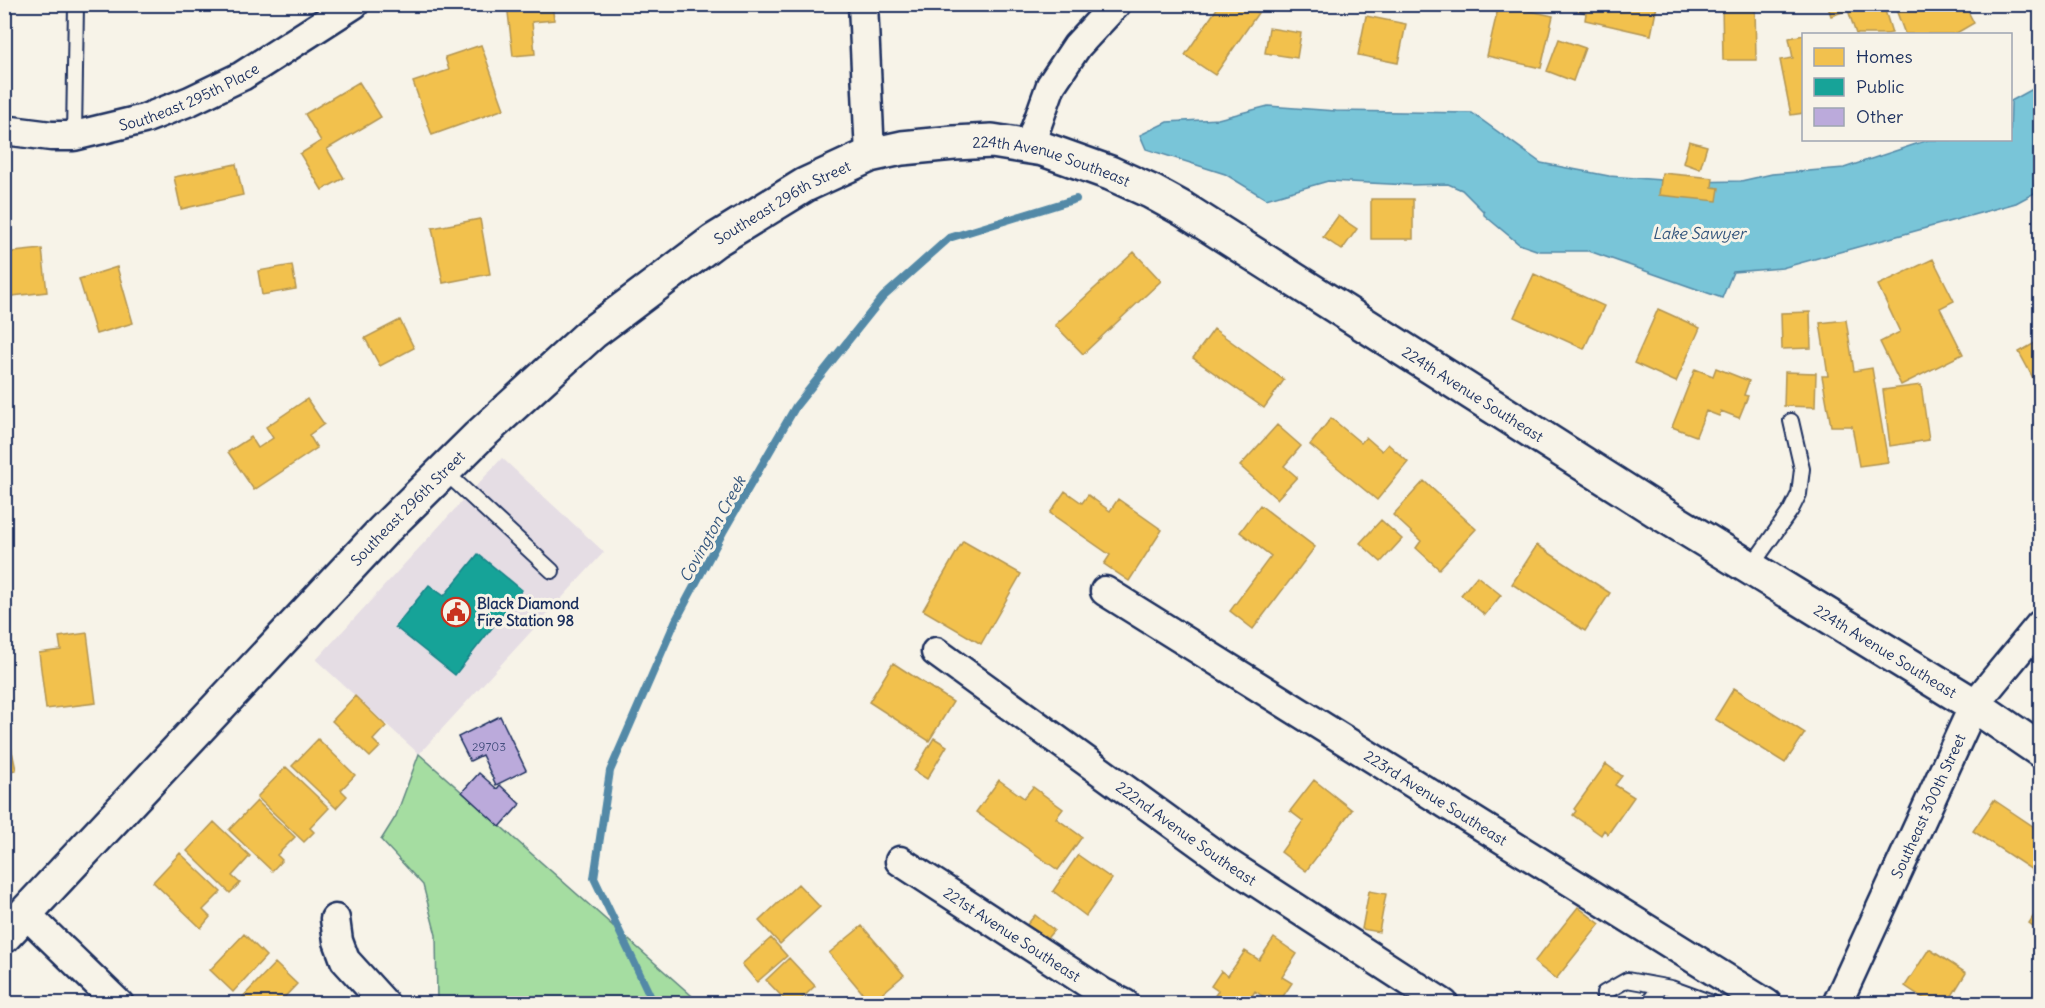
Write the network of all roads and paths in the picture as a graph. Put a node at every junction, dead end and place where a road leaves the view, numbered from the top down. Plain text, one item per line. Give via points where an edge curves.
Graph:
1 (76, 4) edge
2 (354, 4) edge
3 (863, 4) edge
4 (1116, 4) edge
5 (4, 130) edge
6 (74, 136) junction
7 (1029, 147) junction
8 (870, 155) junction
9 (1791, 421) dead end
10 (444, 471) junction
11 (1750, 568) junction
12 (552, 571) dead end
13 (1105, 591) dead end
14 (2040, 625) edge
15 (936, 652) dead end
16 (1974, 705) junction
17 (2040, 750) edge
18 (900, 861) dead end
19 (335, 919) dead end
20 (15, 924) edge
21 (1661, 987) junction
22 (1753, 1001) edge
23 (119, 1004) edge
24 (385, 1004) edge
25 (1125, 1004) edge
26 (1444, 1004) edge
27 (1604, 1004) edge
28 (1647, 1004) edge
29 (1715, 1004) edge
30 (1837, 1004) edge

1 - 6 lane
2 - 6 street, Southeast 295th Place via 242,76 190,101 144,119
3 - 8 street
4 - 7 street via 1077,46 1051,86
5 - 6 street, Southeast 295th Place
7 - 8 street, 224th Avenue Southeast via 992,141 954,142
7 - 11 street, 224th Avenue Southeast via 1110,173 1183,208
8 - 10 street, Southeast 296th Street via 805,185 714,241 593,332
9 - 11 lane via 1802,469 1799,494
10 - 12 lane
10 - 20 street, Southeast 296th Street via 383,531
11 - 16 street, 224th Avenue Southeast
13 - 22 street, 223rd Avenue Southeast
14 - 16 street, Southeast 300th Street
15 - 26 street, 222nd Avenue Southeast via 1224,861
16 - 17 street, 224th Avenue Southeast
16 - 30 street, Southeast 300th Street
18 - 25 street, 221st Avenue Southeast
19 - 24 street via 345,960
20 - 23 street
21 - 27 lane via 1627,980 1604,993
21 - 28 lane
21 - 29 lane

